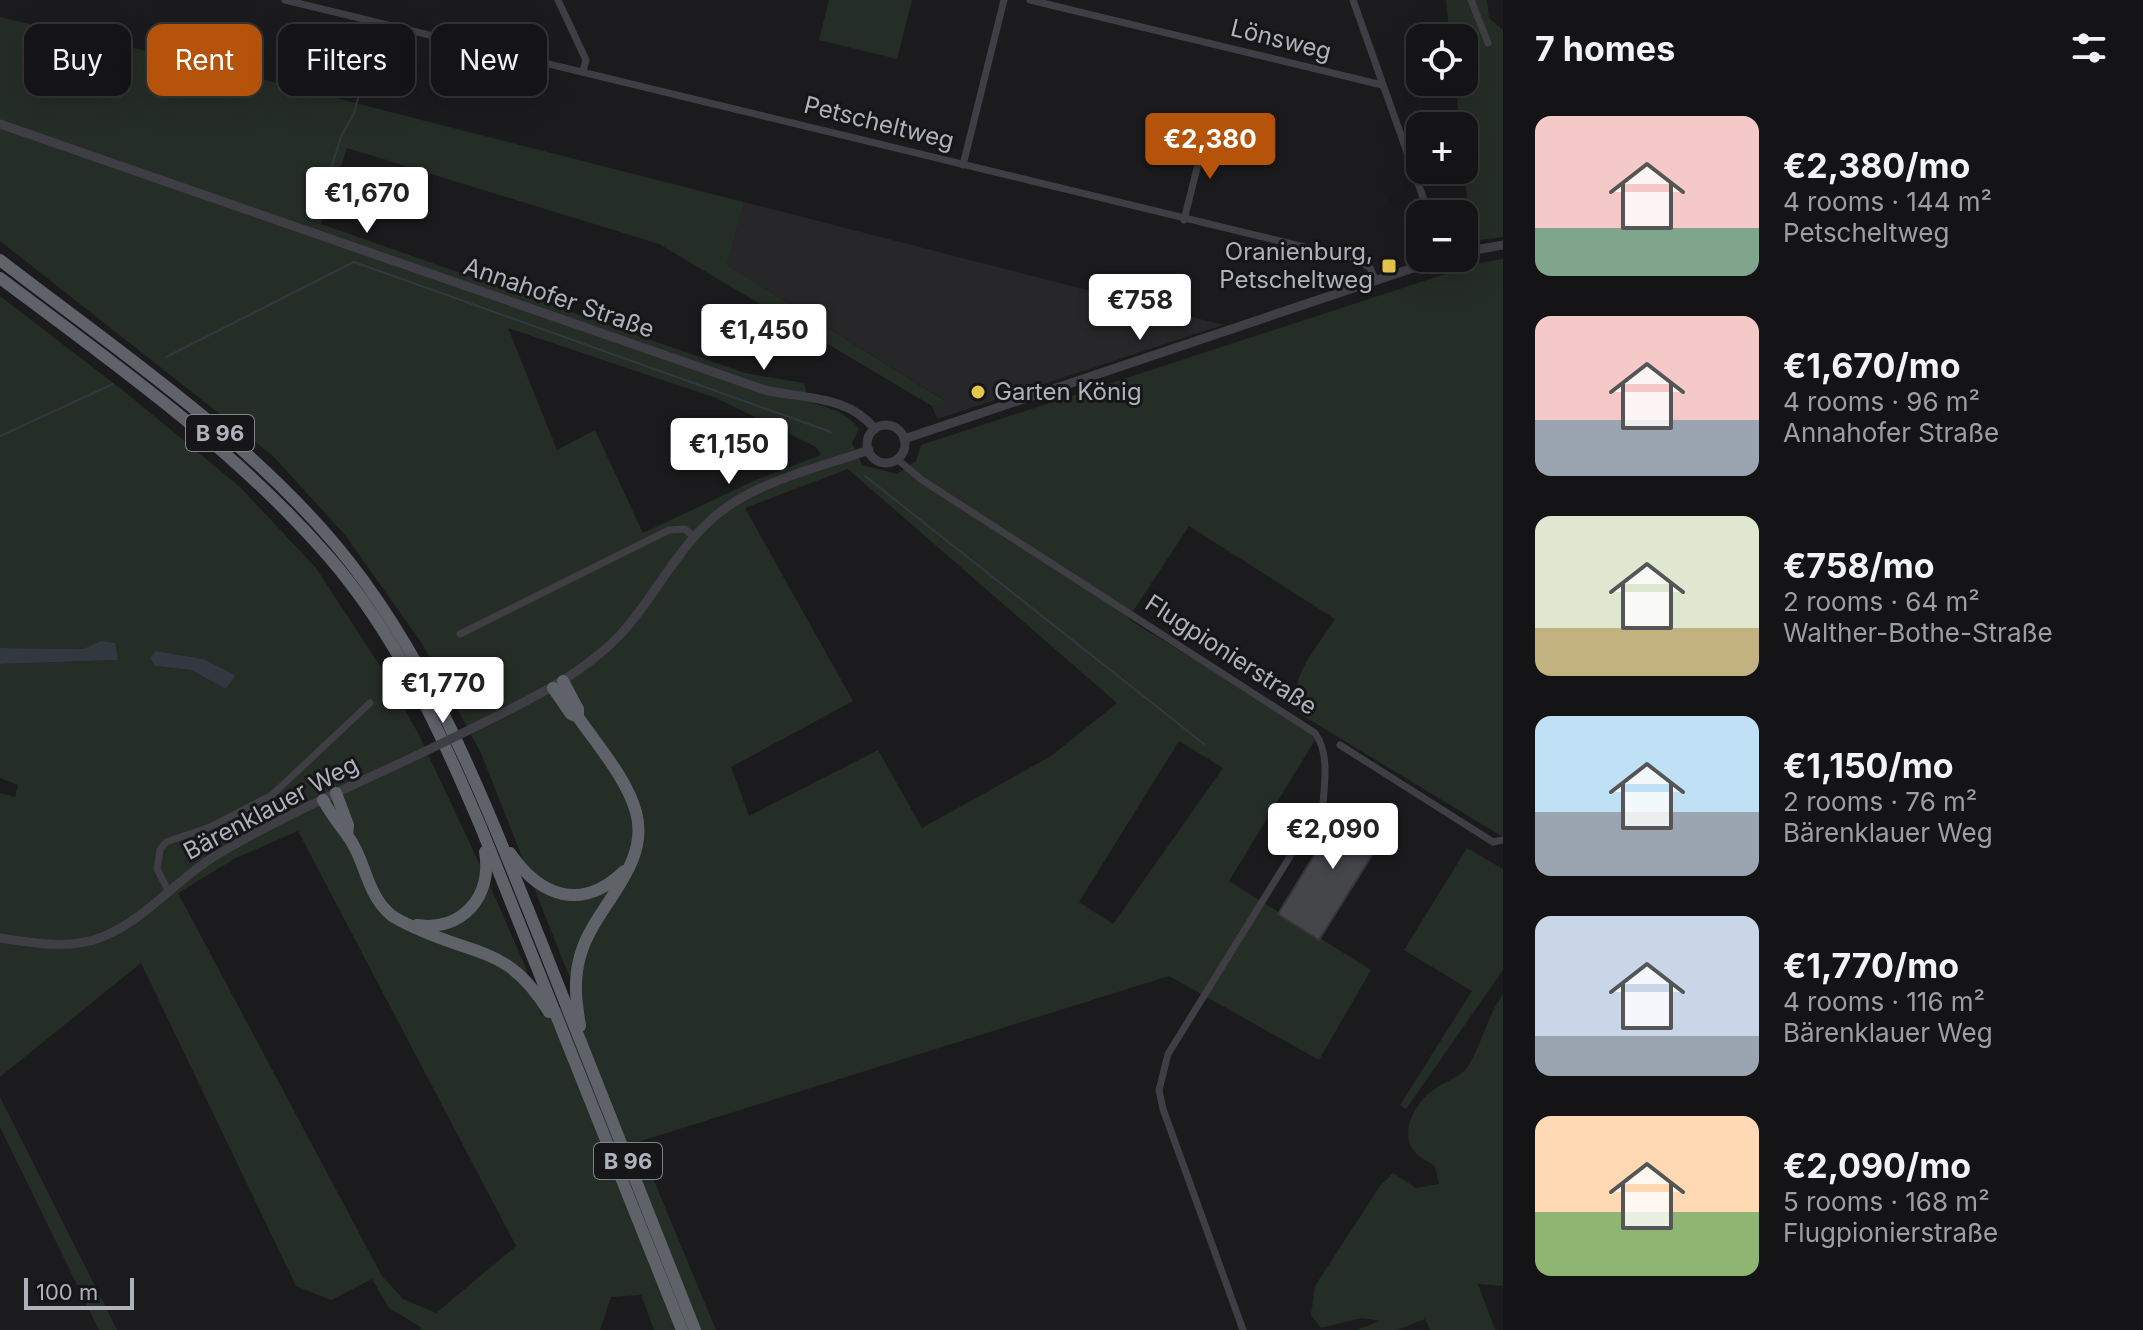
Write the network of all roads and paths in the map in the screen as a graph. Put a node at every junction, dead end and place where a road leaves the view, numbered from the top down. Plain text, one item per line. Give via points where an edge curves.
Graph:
1 (285, 0) edge
2 (558, 0) edge
3 (1004, 0) edge
4 (1030, 0) edge
5 (1353, 0) edge
6 (1471, 0) edge
7 (306, 2) edge
8 (1488, 43) dead end
9 (583, 71) junction
10 (1382, 85) junction
11 (0, 124) edge
12 (1205, 136) dead end
13 (963, 165) junction
14 (1424, 200) edge
15 (1184, 220) junction
16 (1503, 245) edge
17 (1478, 249) edge
18 (0, 260) edge
19 (1406, 271) edge
20 (0, 278) edge
21 (1376, 281) junction
22 (875, 429) junction
23 (904, 439) junction
24 (869, 450) junction
25 (897, 459) junction
26 (693, 536) junction
27 (460, 634) dead end
28 (558, 684) junction
29 (370, 703) dead end
30 (1340, 745) dead end
31 (336, 793) junction
32 (323, 800) junction
33 (480, 825) junction
34 (497, 834) junction
35 (347, 835) junction
36 (1503, 840) edge
37 (629, 866) junction
38 (168, 890) junction
39 (404, 922) junction
40 (0, 938) edge
41 (567, 1042) junction
42 (585, 1053) junction
43 (682, 1330) edge
44 (695, 1330) edge
45 (1243, 1330) edge

1 - 7 street, Petscheltweg
2 - 9 street via 586,60
3 - 13 street
4 - 10 street, Lönsweg
5 - 10 street
6 - 8 street
7 - 9 street, Petscheltweg
9 - 13 street, Petscheltweg
10 - 14 street
11 - 22 street, Annahofer Straße via 765,390 831,400 849,407
12 - 15 street
13 - 15 street, Petscheltweg
15 - 21 street, Petscheltweg via 1358,260
16 - 17 street
18 - 34 highway, B 96 via 260,465 336,544 436,700
19 - 21 street
20 - 33 highway, B 96 via 253,476 329,558 412,681
21 - 23 street
22 - 23 street via 891,426
22 - 24 street
23 - 25 street
24 - 25 street via 881,462
24 - 26 street, Bärenklauer Weg via 750,493
25 - 45 street, Flugpionierstraße via 1320,740 1323,803 1168,1054 1159,1090
26 - 27 street via 685,529 669,530
26 - 28 street, Bärenklauer Weg via 619,635
28 - 31 street, Bärenklauer Weg, bridge
28 - 37 highway via 578,709 636,813 637,847
29 - 38 street, Bärenklauer Weg via 272,795 210,827 166,842 157,869
30 - 36 street via 1493,842
31 - 32 street, Bärenklauer Weg
31 - 35 highway
32 - 35 highway
32 - 38 street, Bärenklauer Weg via 216,856
33 - 39 highway via 487,875 472,908 441,926
33 - 41 highway, B 96
34 - 37 highway via 528,877 559,894 590,893
34 - 42 highway, B 96
35 - 39 highway via 376,897
37 - 42 highway via 588,934 577,970
38 - 40 street, Bärenklauer Weg via 101,938 55,945
39 - 41 highway via 481,950 515,971 540,998
41 - 43 highway, B 96
42 - 44 highway, B 96

